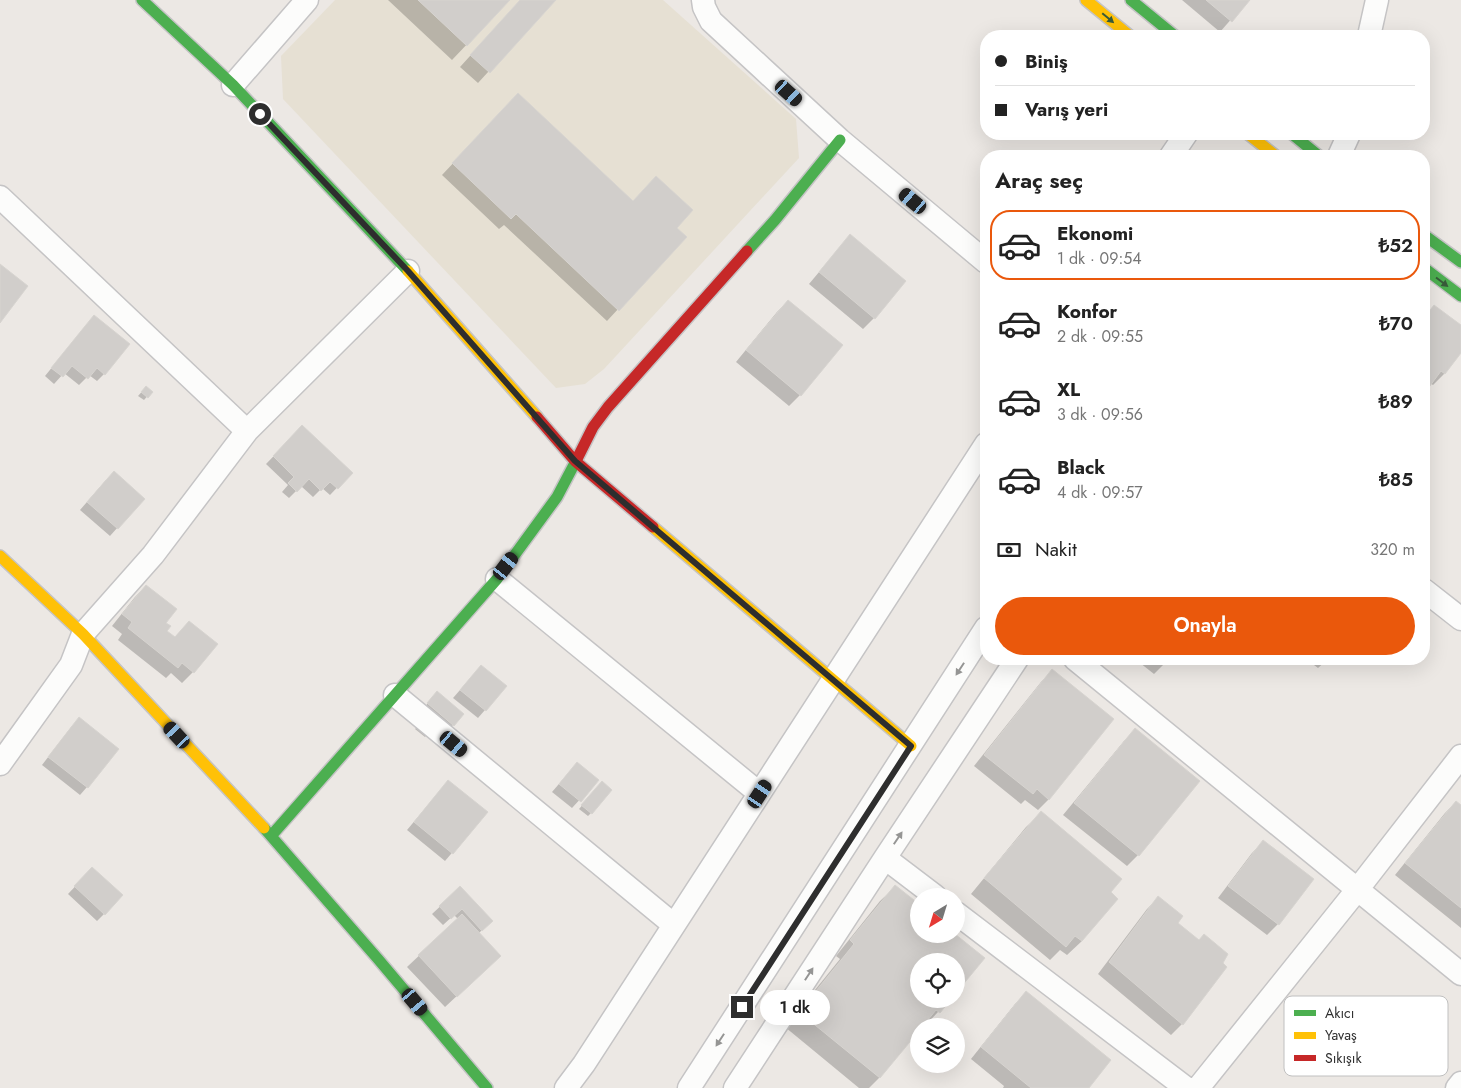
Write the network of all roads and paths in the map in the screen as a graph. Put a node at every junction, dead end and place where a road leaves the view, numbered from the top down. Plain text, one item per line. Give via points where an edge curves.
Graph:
1 (142, 0) edge
2 (307, 0) edge
3 (703, 0) edge
4 (1086, 0) edge
5 (1131, 0) edge
6 (1377, 0) edge
7 (1123, 30) edge
8 (1167, 30) edge
9 (1370, 30) edge
10 (233, 85) junction
11 (840, 140) junction
12 (1256, 140) edge
13 (1298, 141) edge
14 (1268, 150) edge
15 (1311, 150) edge
16 (0, 197) edge
17 (1430, 239) edge
18 (980, 257) edge
19 (1461, 262) edge
20 (408, 271) junction
21 (1430, 273) edge
22 (1461, 296) edge
23 (247, 431) junction
24 (980, 453) edge
25 (575, 461) junction
26 (0, 556) edge
27 (497, 579) junction
28 (1430, 595) edge
29 (1461, 619) edge
30 (82, 634) junction
31 (980, 637) edge
32 (1014, 665) edge
33 (1081, 665) edge
34 (832, 681) junction
35 (395, 695) junction
36 (911, 746) junction
37 (1461, 756) edge
38 (0, 764) edge
39 (760, 794) junction
40 (271, 836) junction
41 (885, 858) junction
42 (924, 888) edge
43 (1356, 890) junction
44 (965, 920) edge
45 (674, 926) junction
46 (1461, 974) edge
47 (1461, 1083) edge
48 (487, 1088) edge
49 (566, 1088) edge
50 (689, 1088) edge
51 (735, 1088) edge
52 (1186, 1088) edge
53 (1198, 1088) edge
54 (1457, 1088) edge

1 - 10 street
2 - 10 street
3 - 11 street via 711,21
4 -> 7 street
5 - 8 street
6 - 9 street
10 - 20 street
11 - 18 street
11 - 25 street via 775,220 608,407
12 - 14 street
13 - 15 street
16 - 23 street
17 - 19 street
20 - 23 street
20 - 25 street
21 -> 22 street
23 - 30 street via 152,555
24 - 34 street
25 - 27 street via 557,497
25 - 34 street
26 - 30 street
27 - 35 street
27 - 39 street
28 - 29 street
30 - 38 street via 71,665
30 - 40 street
31 -> 36 street
41 -> 32 street
33 - 43 street
34 - 36 street
34 - 39 street
35 - 40 street
35 - 45 street
36 -> 50 street
37 - 43 street
39 - 45 street
40 - 48 street
41 - 42 street
51 -> 41 street
43 - 46 street
43 - 53 street
44 - 52 street
45 - 49 street
47 - 54 street

